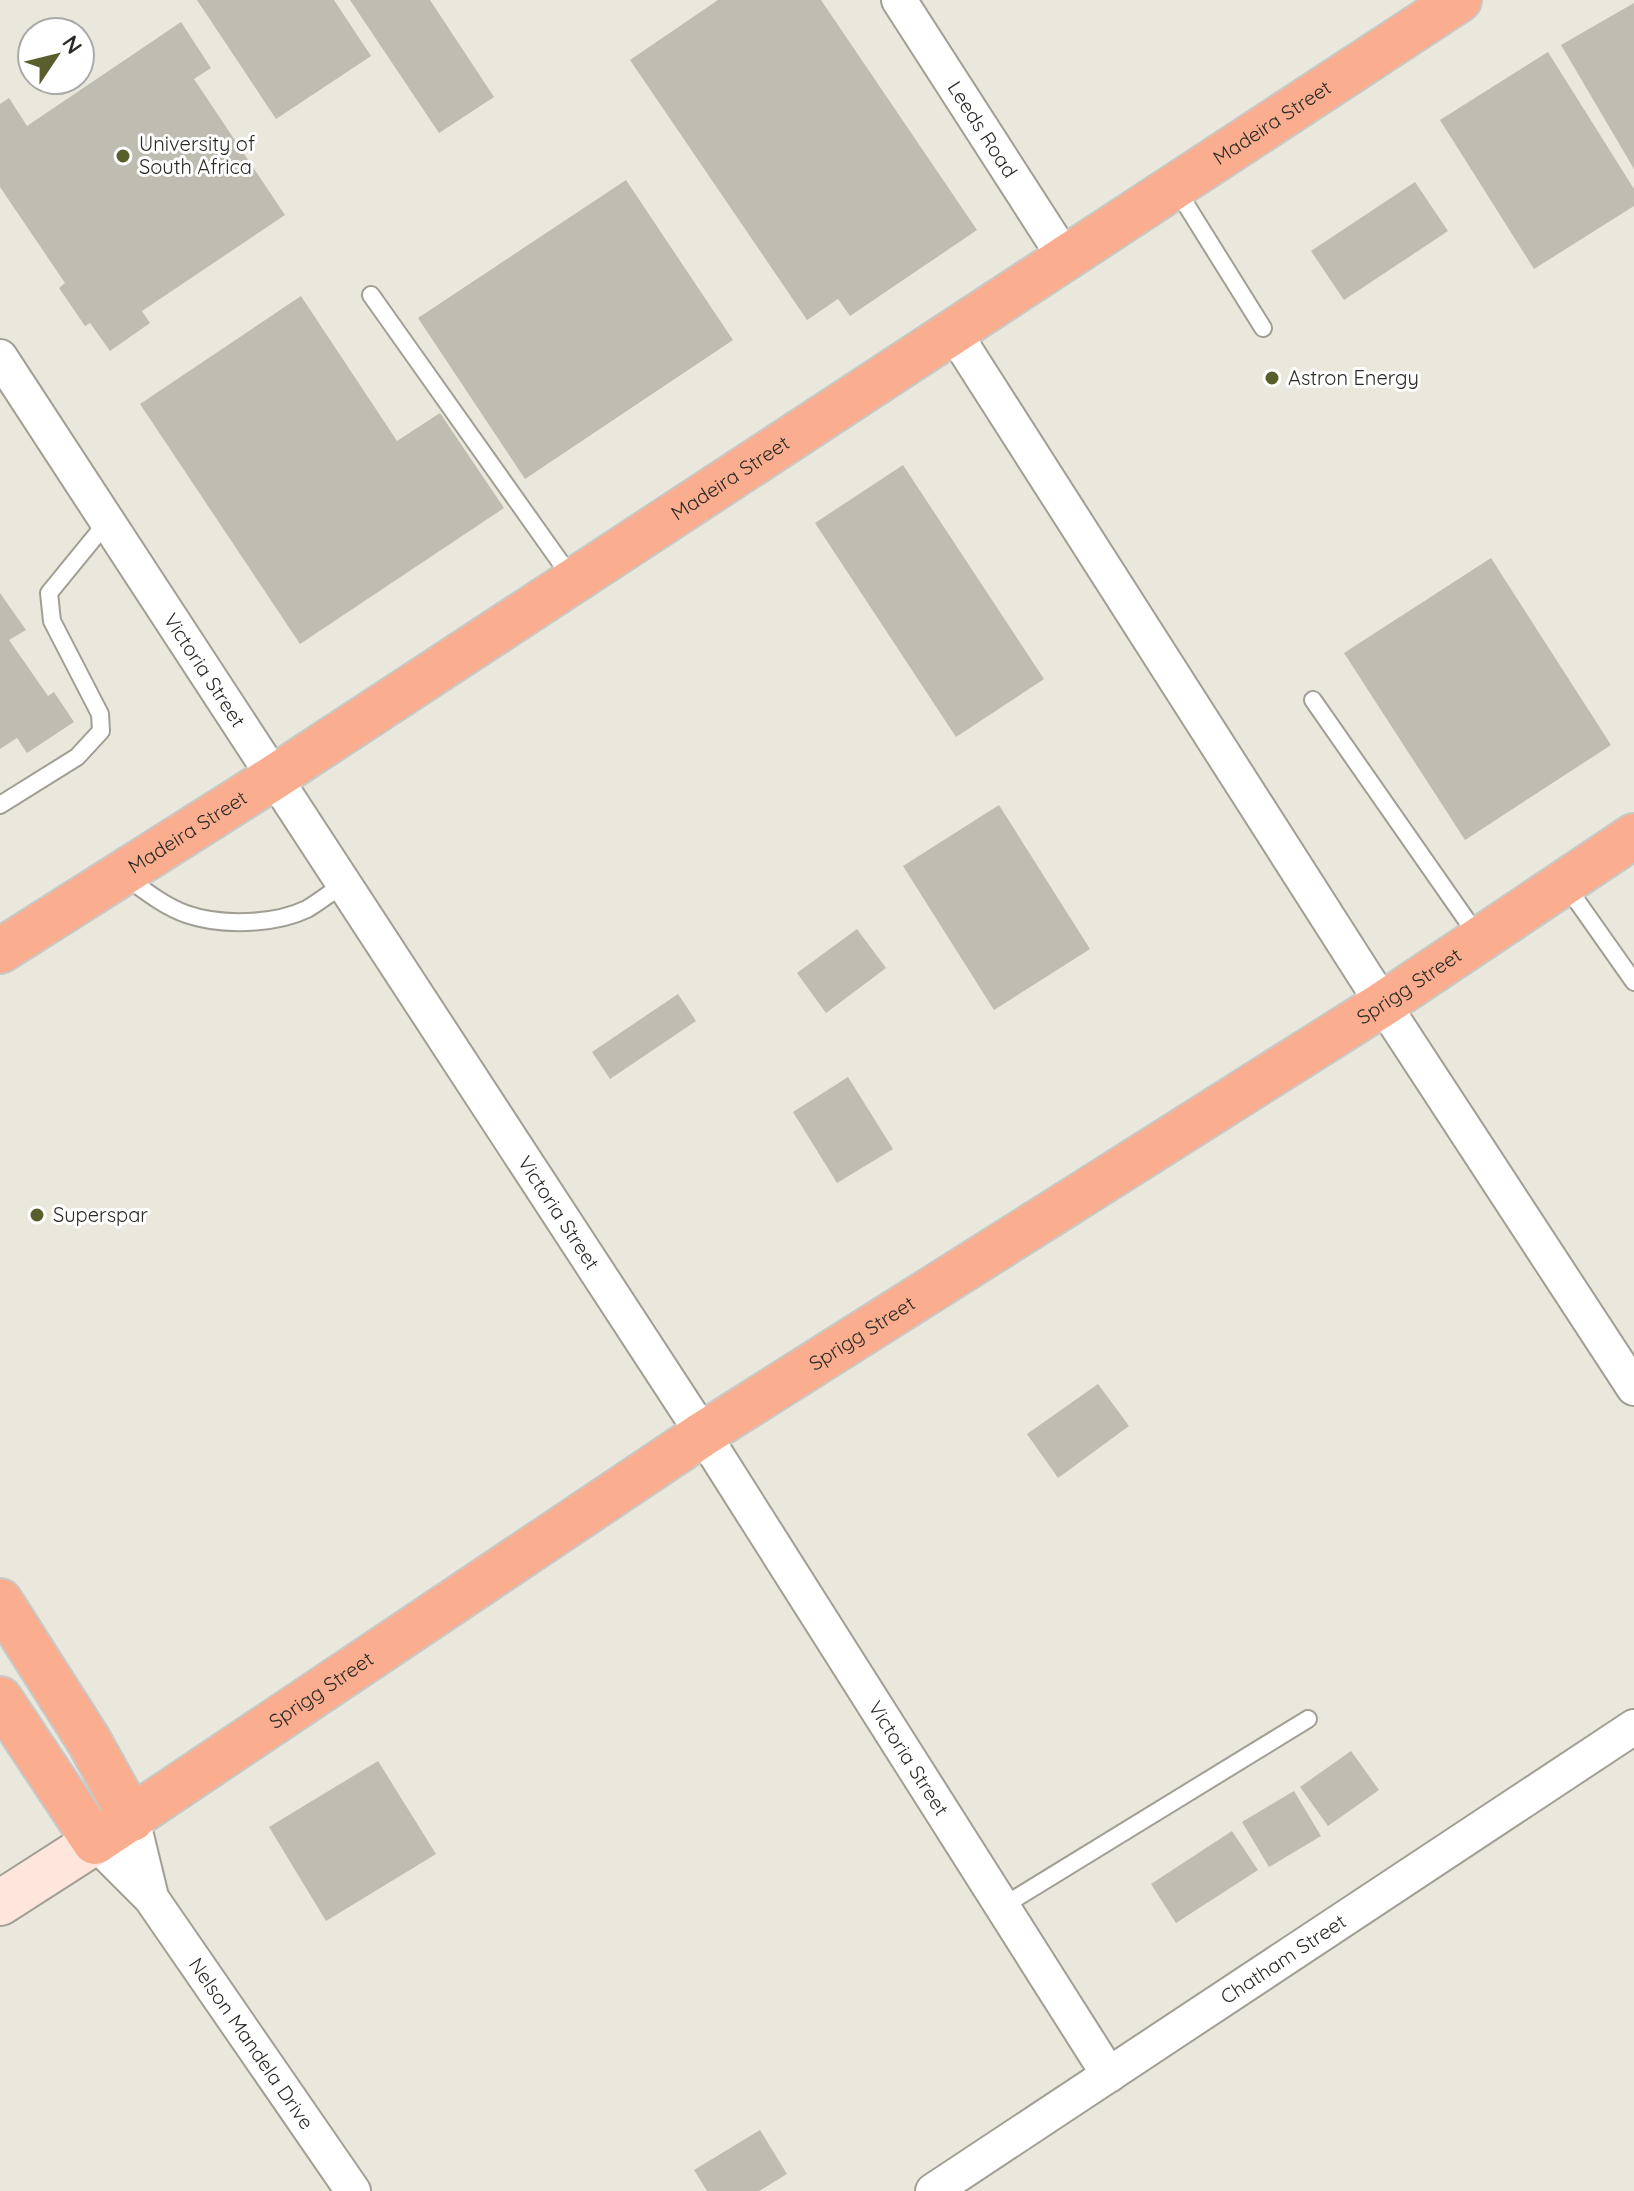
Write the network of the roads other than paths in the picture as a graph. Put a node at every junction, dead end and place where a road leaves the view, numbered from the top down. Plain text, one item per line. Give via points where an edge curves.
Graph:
1 (899, 0) edge
2 (1459, 0) edge
3 (1175, 186) junction
4 (1065, 258) junction
5 (371, 295) dead end
6 (1263, 328) dead end
7 (953, 331) junction
8 (0, 357) edge
9 (107, 522) junction
10 (573, 580) junction
11 (1313, 700) dead end
12 (273, 778) junction
13 (0, 805) edge
14 (1634, 836) edge
15 (122, 874) junction
16 (1564, 883) junction
17 (343, 885) junction
18 (1480, 939) junction
19 (0, 951) edge
20 (1634, 982) edge
21 (1383, 1004) junction
22 (1634, 1388) edge
23 (703, 1434) junction
24 (0, 1601) edge
25 (0, 1699) edge
26 (1308, 1719) dead end
27 (1634, 1727) edge
28 (132, 1819) junction
29 (95, 1842) junction
30 (151, 1898) junction
31 (0, 1903) edge
32 (1003, 1906) junction
33 (1109, 2075) junction
34 (353, 2191) edge
35 (933, 2191) edge

1 - 4 street, Leeds Road
2 - 3 highway, Madeira Street
3 - 4 highway, Madeira Street
3 - 6 lane
4 - 7 highway, Madeira Street
5 - 10 lane
7 - 10 highway, Madeira Street
7 - 21 street
8 - 9 street, Victoria Street
9 - 12 street, Victoria Street
9 - 13 lane via 55,584 48,605 100,714 101,731 77,757
10 - 12 highway, Madeira Street
11 - 18 lane
12 - 15 highway, Madeira Street
12 - 17 street, Victoria Street
14 - 16 highway, Sprigg Street
15 - 17 lane via 188,914 235,921 306,909
15 - 19 highway, Madeira Street
16 - 18 highway, Sprigg Street
16 - 20 lane
17 - 23 street, Victoria Street
18 - 21 highway, Sprigg Street
21 - 22 street
21 - 23 highway, Sprigg Street
23 - 28 highway, Sprigg Street
23 - 32 street, Victoria Street
24 - 28 highway, Nelson Mandela Drive
25 - 29 highway, Nelson Mandela Drive
26 - 32 lane
27 - 33 street, Chatham Street
28 - 29 highway, Sprigg Street
28 - 30 street, Nelson Mandela Drive
29 - 30 street, Nelson Mandela Drive
29 - 31 street
30 - 34 street, Nelson Mandela Drive
32 - 33 street, Victoria Street
33 - 35 street, Chatham Street

